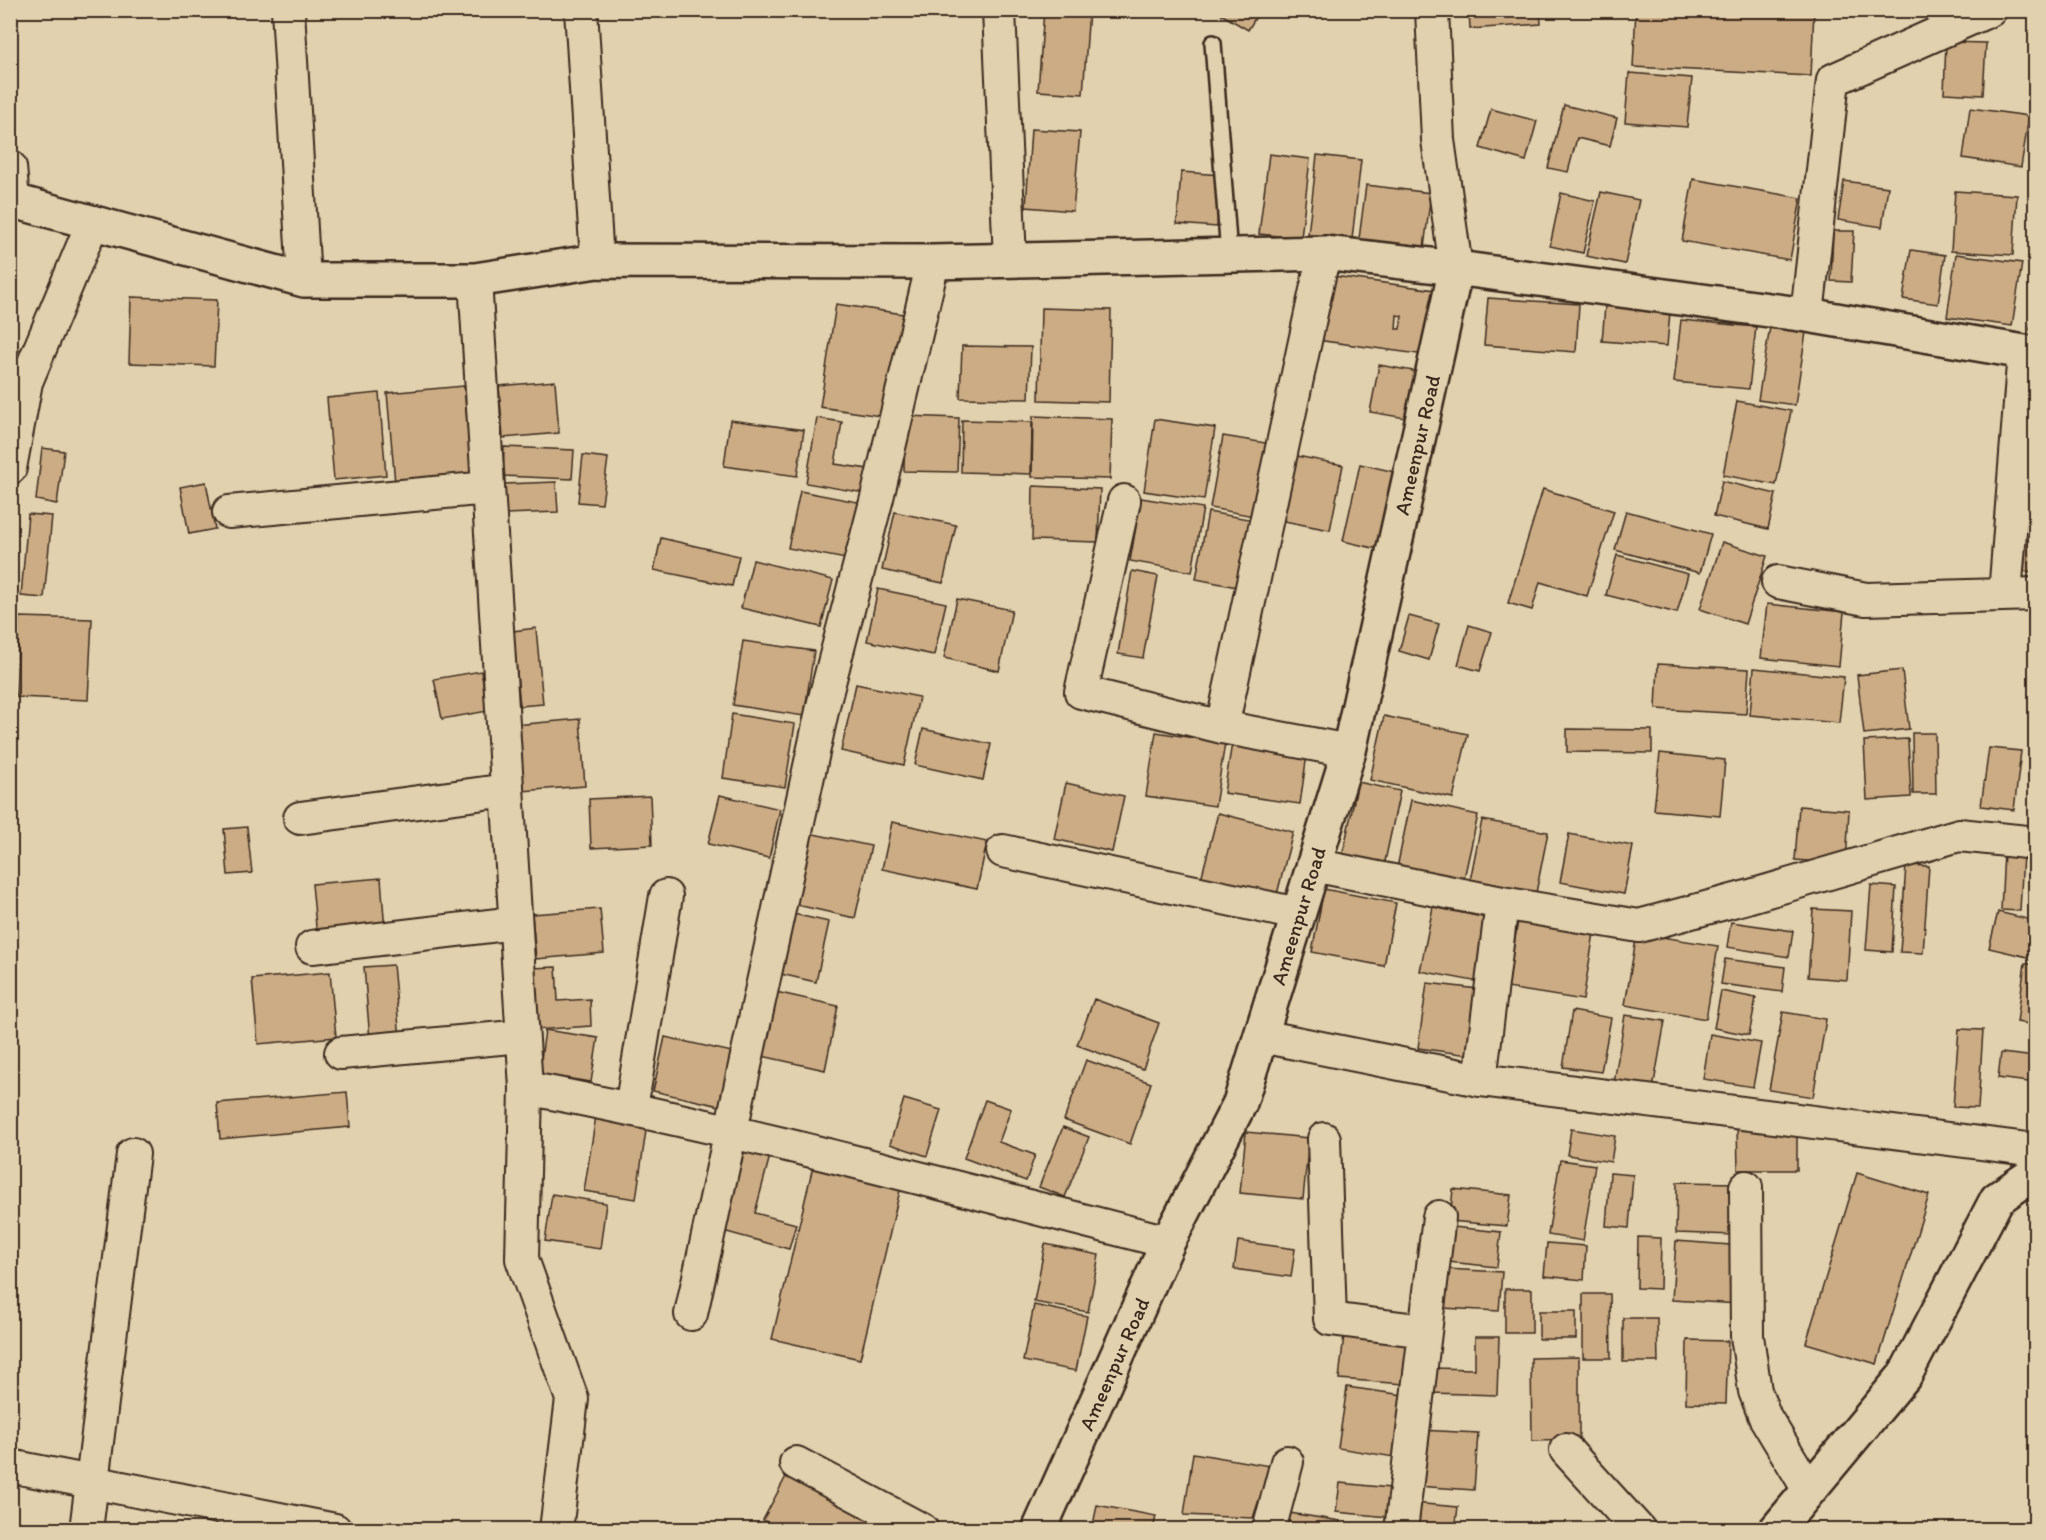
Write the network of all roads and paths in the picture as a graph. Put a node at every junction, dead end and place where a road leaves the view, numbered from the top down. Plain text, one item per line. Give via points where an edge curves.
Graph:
1 (288, 10) edge
2 (581, 10) edge
3 (999, 10) edge
4 (1432, 10) edge
5 (1990, 10) edge
6 (1213, 43) dead end
7 (10, 167) edge
8 (12, 200) edge
9 (93, 222) junction
10 (1324, 253) junction
11 (1229, 255) junction
12 (1010, 260) junction
13 (597, 261) junction
14 (933, 262) junction
15 (1456, 268) junction
16 (304, 280) junction
17 (475, 280) junction
18 (1808, 315) junction
19 (2030, 353) edge
20 (10, 468) edge
21 (488, 488) junction
22 (1124, 501) dead end
23 (229, 512) dead end
24 (1778, 582) dead end
25 (2036, 594) edge
26 (2005, 595) junction
27 (1222, 727) junction
28 (1348, 751) junction
29 (507, 790) junction
30 (300, 818) dead end
31 (2036, 843) edge
32 (1003, 851) dead end
33 (1313, 865) junction
34 (666, 896) dead end
35 (1502, 903) junction
36 (1299, 914) junction
37 (515, 923) junction
38 (312, 947) dead end
39 (522, 1036) junction
40 (1261, 1036) junction
41 (341, 1053) dead end
42 (1480, 1080) junction
43 (526, 1088) junction
44 (631, 1108) junction
45 (730, 1131) junction
46 (1324, 1139) dead end
47 (2036, 1150) edge
48 (133, 1154) dead end
49 (2036, 1172) edge
50 (1746, 1187) dead end
51 (1439, 1217) dead end
52 (1168, 1242) junction
53 (691, 1314) dead end
54 (1425, 1331) junction
55 (1566, 1450) dead end
56 (1287, 1462) dead end
57 (796, 1463) dead end
58 (10, 1466) edge
59 (93, 1482) junction
60 (1809, 1490) junction
61 (316, 1528) edge
62 (86, 1530) edge
63 (556, 1530) edge
64 (922, 1530) edge
65 (1040, 1530) edge
66 (1269, 1530) edge
67 (1401, 1530) edge
68 (1639, 1530) edge
69 (1776, 1530) edge

1 - 16 street
2 - 13 street
3 - 12 street
4 - 15 street via 1438,140
5 - 18 street via 1833,80
6 - 11 lane
7 - 8 street
8 - 9 street
9 - 16 street
9 - 20 street via 26,382
10 - 11 street
10 - 15 street
10 - 27 street
11 - 12 street
12 - 14 street
13 - 14 street
13 - 17 street
14 - 45 street via 824,702
15 - 18 street
15 - 28 street, Ameenpur Road
16 - 17 street
17 - 21 street
18 - 19 street
19 - 26 street
21 - 23 street
21 - 29 street
22 - 27 street via 1081,692
24 - 26 street via 1866,599
25 - 26 street
27 - 28 street
28 - 33 street, Ameenpur Road
29 - 30 street
29 - 37 street
31 - 35 street via 1959,835 1638,926
32 - 36 street
33 - 35 street
33 - 36 street, Ameenpur Road
34 - 44 street
35 - 42 street
36 - 40 street, Ameenpur Road
37 - 38 street
37 - 39 street
39 - 41 street
39 - 43 street
40 - 42 street
40 - 52 street, Ameenpur Road via 1240,1103
42 - 47 street
43 - 44 street
43 - 63 street via 522,1259 572,1400
44 - 45 street
45 - 52 street
45 - 53 street
46 - 54 street via 1330,1319
48 - 59 street
49 - 60 street via 1997,1199 1905,1375
50 - 60 street via 1748,1336 1755,1391 1765,1417
51 - 54 street
52 - 65 street, Ameenpur Road
54 - 67 street
55 - 68 street
56 - 66 street
57 - 64 street
58 - 59 street
59 - 61 street
59 - 62 street
60 - 69 street

